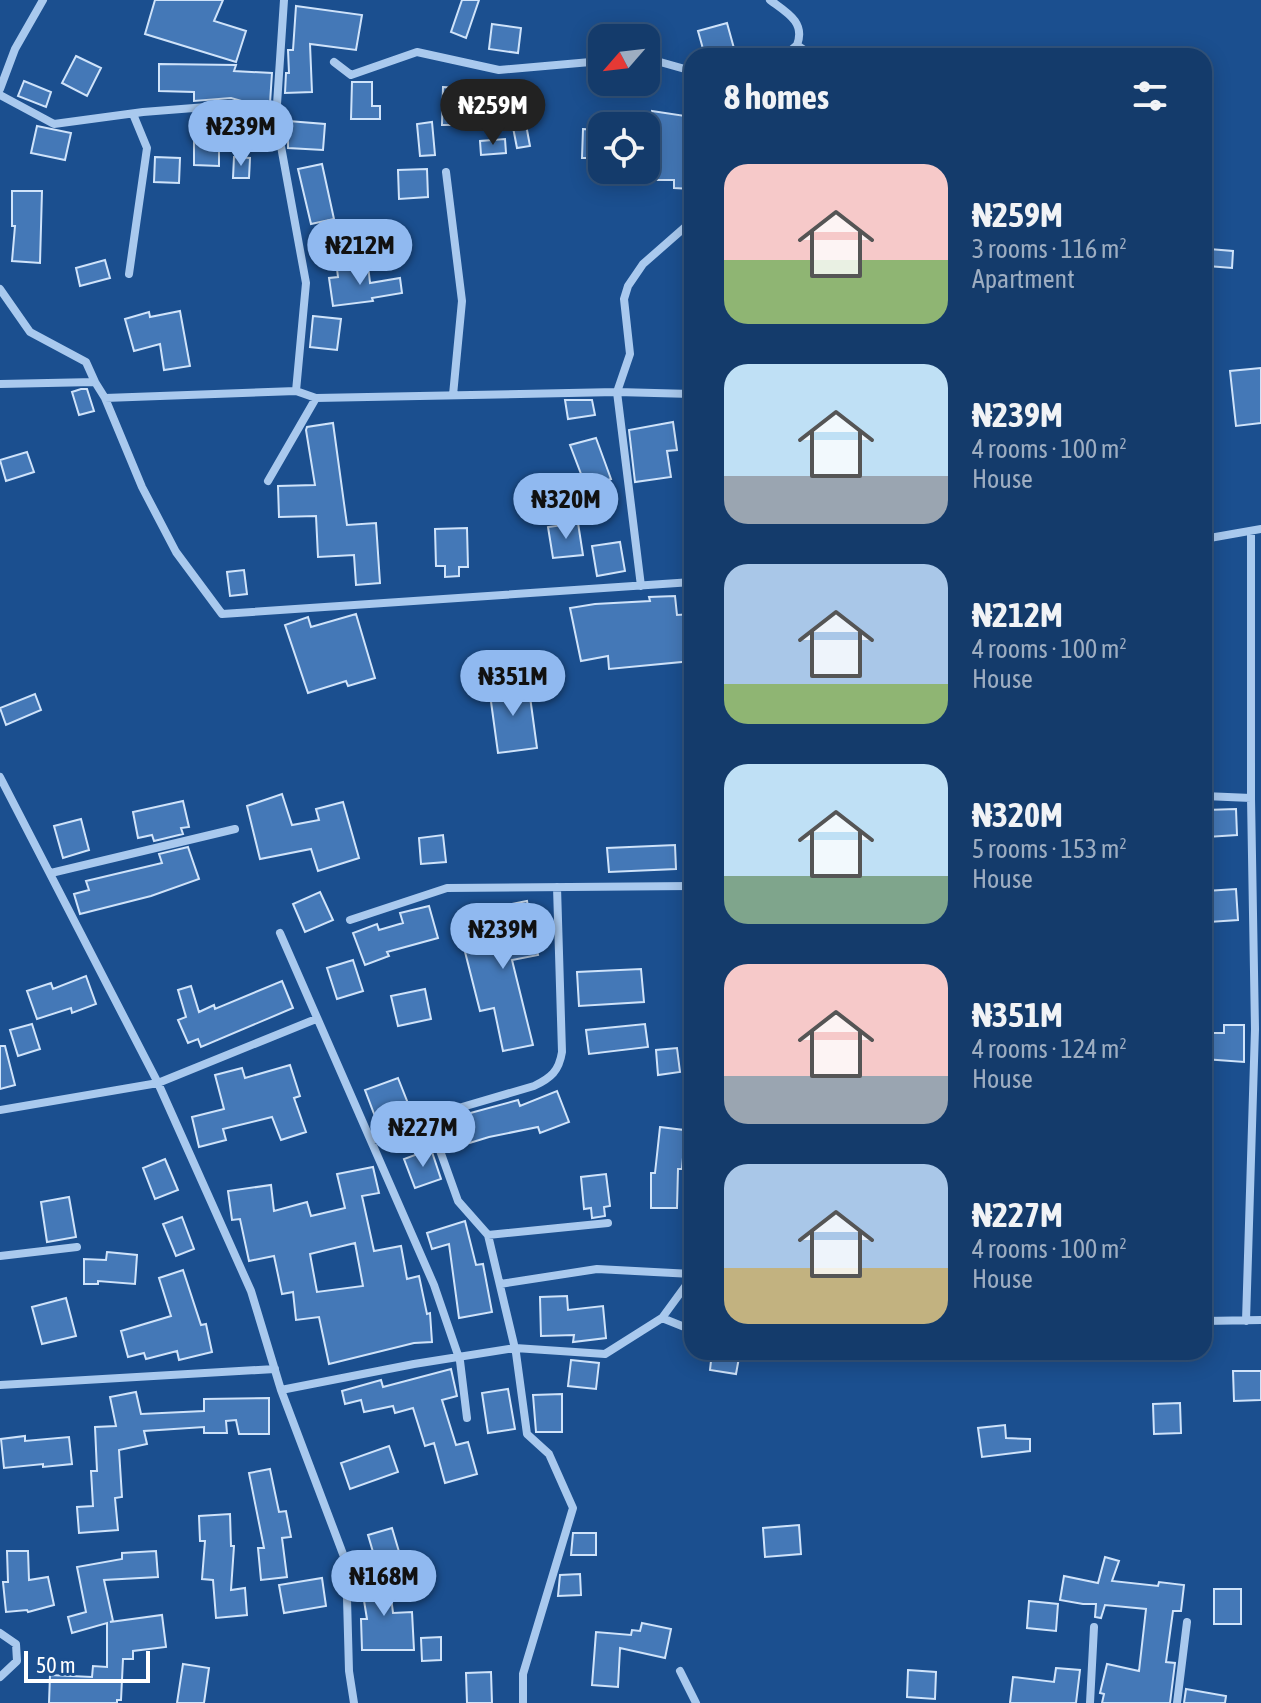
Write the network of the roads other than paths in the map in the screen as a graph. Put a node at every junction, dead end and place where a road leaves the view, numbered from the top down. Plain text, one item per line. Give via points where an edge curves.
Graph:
1 (43, 0) edge
2 (284, 0) edge
3 (770, 0) edge
4 (797, 45) junction
5 (793, 48) edge
6 (801, 48) edge
7 (334, 62) dead end
8 (588, 62) edge
9 (660, 62) edge
10 (684, 69) edge
11 (0, 89) edge
12 (0, 95) edge
13 (133, 114) junction
14 (276, 119) junction
15 (446, 172) dead end
16 (684, 228) edge
17 (129, 274) dead end
18 (0, 289) edge
19 (95, 382) junction
20 (0, 384) edge
21 (296, 391) junction
22 (617, 392) junction
23 (684, 394) edge
24 (453, 395) junction
25 (105, 398) junction
26 (316, 398) junction
27 (268, 481) dead end
28 (1256, 530) edge
29 (1212, 538) edge
30 (684, 583) edge
31 (641, 586) junction
32 (1261, 774) edge
33 (1251, 775) junction
34 (0, 777) edge
35 (1212, 796) edge
36 (1251, 798) junction
37 (235, 829) dead end
38 (51, 873) junction
39 (684, 886) edge
40 (557, 887) junction
41 (350, 920) dead end
42 (280, 933) dead end
43 (316, 1019) junction
44 (1258, 1029) edge
45 (158, 1083) junction
46 (0, 1110) edge
47 (428, 1117) junction
48 (371, 1141) junction
49 (608, 1223) dead end
50 (488, 1235) junction
51 (77, 1247) dead end
52 (0, 1256) edge
53 (684, 1275) edge
54 (500, 1284) junction
55 (684, 1287) edge
56 (662, 1318) junction
57 (1261, 1320) edge
58 (1212, 1321) edge
59 (1246, 1321) junction
60 (684, 1327) edge
61 (515, 1348) junction
62 (458, 1357) junction
63 (275, 1369) junction
64 (0, 1385) edge
65 (281, 1390) junction
66 (467, 1418) dead end
67 (1187, 1622) dead end
68 (1094, 1627) dead end
69 (0, 1633) edge
70 (680, 1671) dead end
71 (0, 1677) edge
72 (354, 1703) edge
73 (523, 1703) edge
74 (696, 1703) edge
75 (1090, 1703) edge
76 (1177, 1703) edge

1 - 11 street
2 - 14 street
3 - 4 street via 795,18
4 - 5 street
4 - 6 street
7 - 8 street via 351,75 417,52 499,70
9 - 10 street
12 - 13 street via 54,124
13 - 14 street via 232,105
13 - 17 street via 147,148
14 - 21 street via 306,283
15 - 24 street via 462,301
16 - 22 street via 643,264 628,286 624,315 630,354
18 - 19 street via 30,332 86,362
19 - 20 street
19 - 25 street
21 - 25 street
21 - 26 street
22 - 23 street
22 - 24 street
22 - 31 street
24 - 26 street
25 - 31 street via 176,552 222,614
26 - 27 street
28 - 29 street
28 - 33 street
30 - 31 street
32 - 33 street
33 - 36 street
34 - 38 street
35 - 36 street
36 - 44 street
37 - 38 street
38 - 45 street
39 - 40 street
40 - 41 street via 447,888
40 - 47 street via 562,1052 557,1071 534,1086
42 - 43 street
43 - 45 street
43 - 48 street
44 - 59 street
45 - 46 street
45 - 63 street via 251,1291
47 - 48 street
47 - 50 street via 458,1201
48 - 62 street via 434,1285
49 - 50 street
50 - 54 street
51 - 52 street
53 - 54 street via 597,1269
54 - 61 street
55 - 56 street
56 - 60 street
56 - 61 street via 605,1354
57 - 59 street
58 - 59 street
61 - 62 street
61 - 73 street via 527,1434 549,1454 573,1508 523,1674
62 - 65 street
62 - 66 street
63 - 64 street
63 - 65 street
65 - 72 street via 346,1562
67 - 76 street
68 - 75 street
69 - 71 street via 18,1651 17,1661
70 - 74 street

